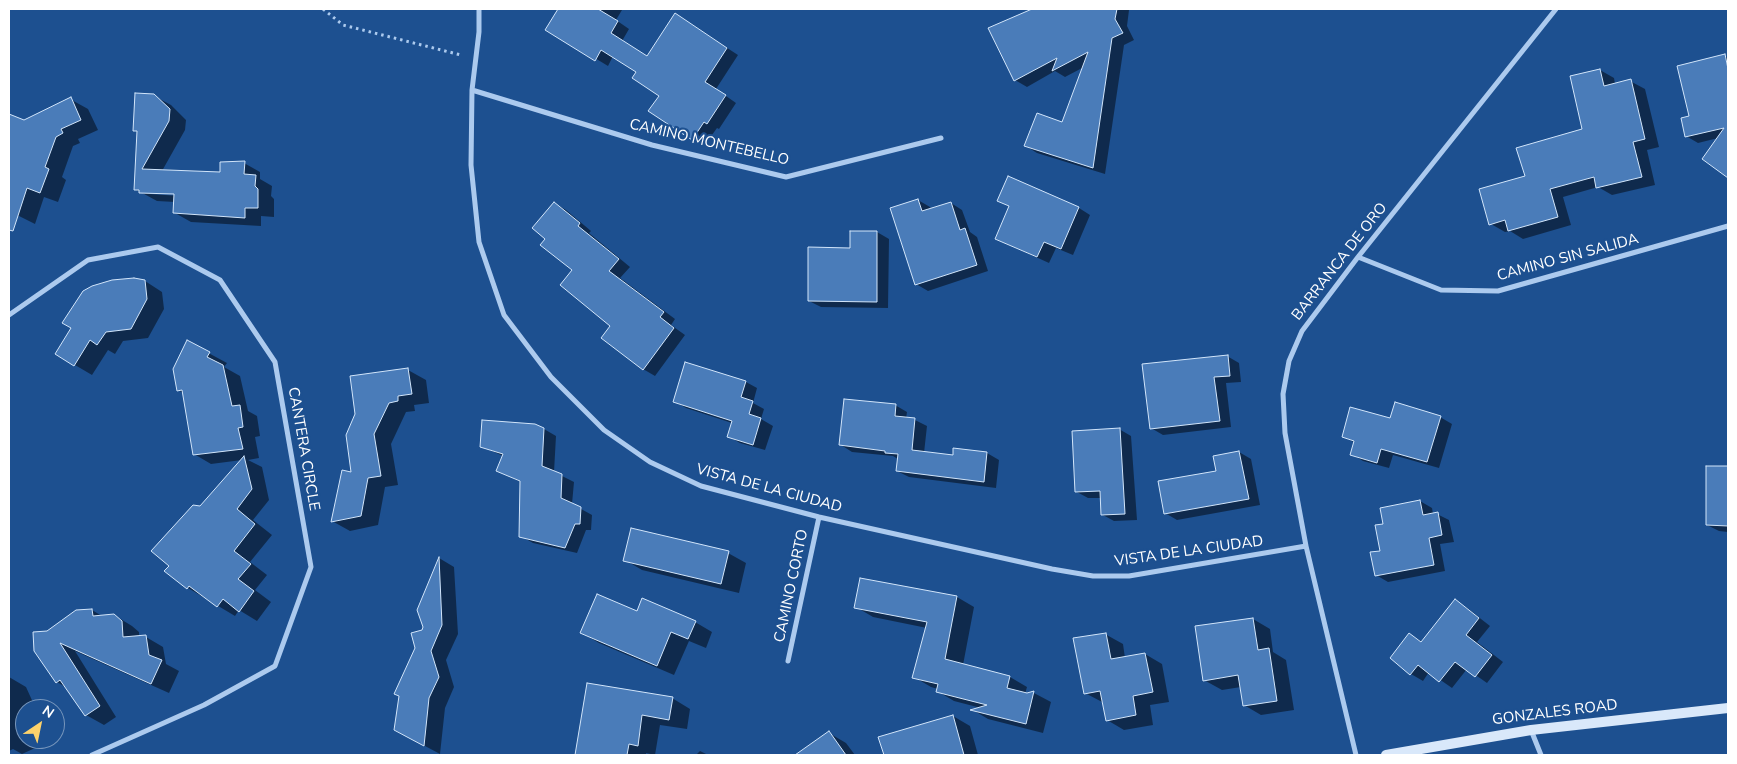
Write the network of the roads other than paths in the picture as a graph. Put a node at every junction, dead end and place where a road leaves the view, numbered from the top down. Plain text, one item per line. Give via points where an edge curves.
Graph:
1 (480, 9) edge
2 (1556, 9) edge
3 (472, 90) junction
4 (941, 138) dead end
5 (1728, 226) edge
6 (1358, 257) junction
7 (9, 316) edge
8 (819, 517) junction
9 (1306, 546) junction
10 (788, 661) dead end
11 (1728, 708) edge
12 (1531, 730) junction
13 (92, 755) edge
14 (1356, 755) edge
15 (1386, 755) edge
16 (1541, 755) edge

1 - 3 street, VISTA DE LA CIUDAD
2 - 6 street, BARRANCA DE ORO
3 - 4 street, CAMINO MONTEBELLO via 652,145 786,177
3 - 8 street, VISTA DE LA CIUDAD via 471,165 479,242 504,315 551,377 604,430 650,462 701,486
5 - 6 street, CAMINO SIN SALIDA via 1498,291 1441,290
6 - 9 street, BARRANCA DE ORO via 1302,331 1289,361 1282,394 1285,434
7 - 13 street, CANTERA CIRCLE via 88,260 158,247 220,280 275,362 311,567 275,666 204,705
8 - 9 street, VISTA DE LA CIUDAD via 1093,576 1129,576
8 - 10 street, CAMINO CORTO
9 - 14 street, BARRANCA DE ORO
11 - 12 street, GONZALES ROAD
12 - 15 street, GONZALES ROAD
12 - 16 street

